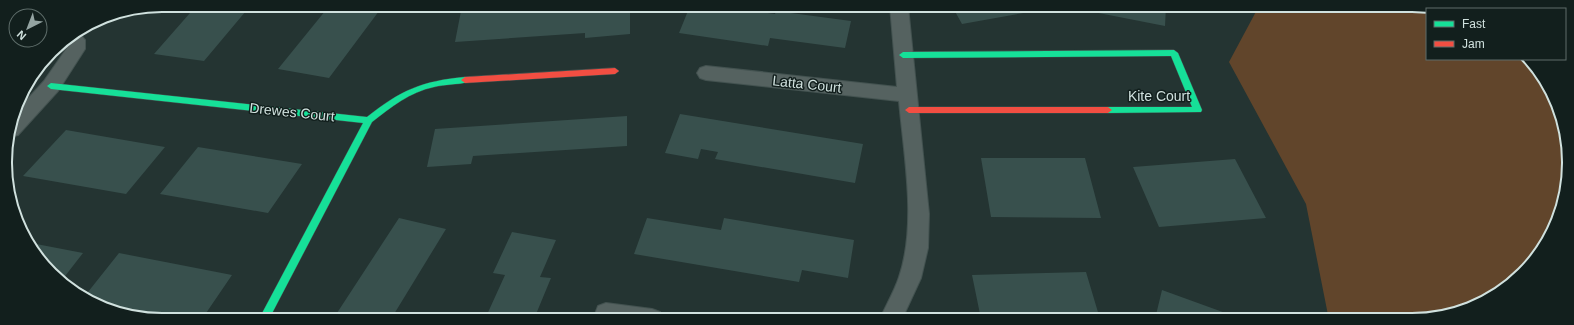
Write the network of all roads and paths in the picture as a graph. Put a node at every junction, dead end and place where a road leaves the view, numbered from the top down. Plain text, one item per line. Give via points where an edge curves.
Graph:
1 (900, 12) edge
2 (76, 40) edge
3 (904, 55) junction
4 (615, 71) dead end
5 (706, 73) dead end
6 (51, 86) junction
7 (908, 103) junction
8 (368, 120) junction
9 (17, 123) edge
10 (267, 313) edge
11 (894, 313) edge

1 - 3 street
2 - 6 street via 76,49
3 - 7 street
3 - 7 street, Kite Court via 1174,53 1198,110
4 - 8 street via 439,82 417,88 394,99
5 - 7 street, Latta Court
6 - 8 street, Drewes Court
6 - 9 street
7 - 11 street via 919,214 917,248 910,278
8 - 10 street

